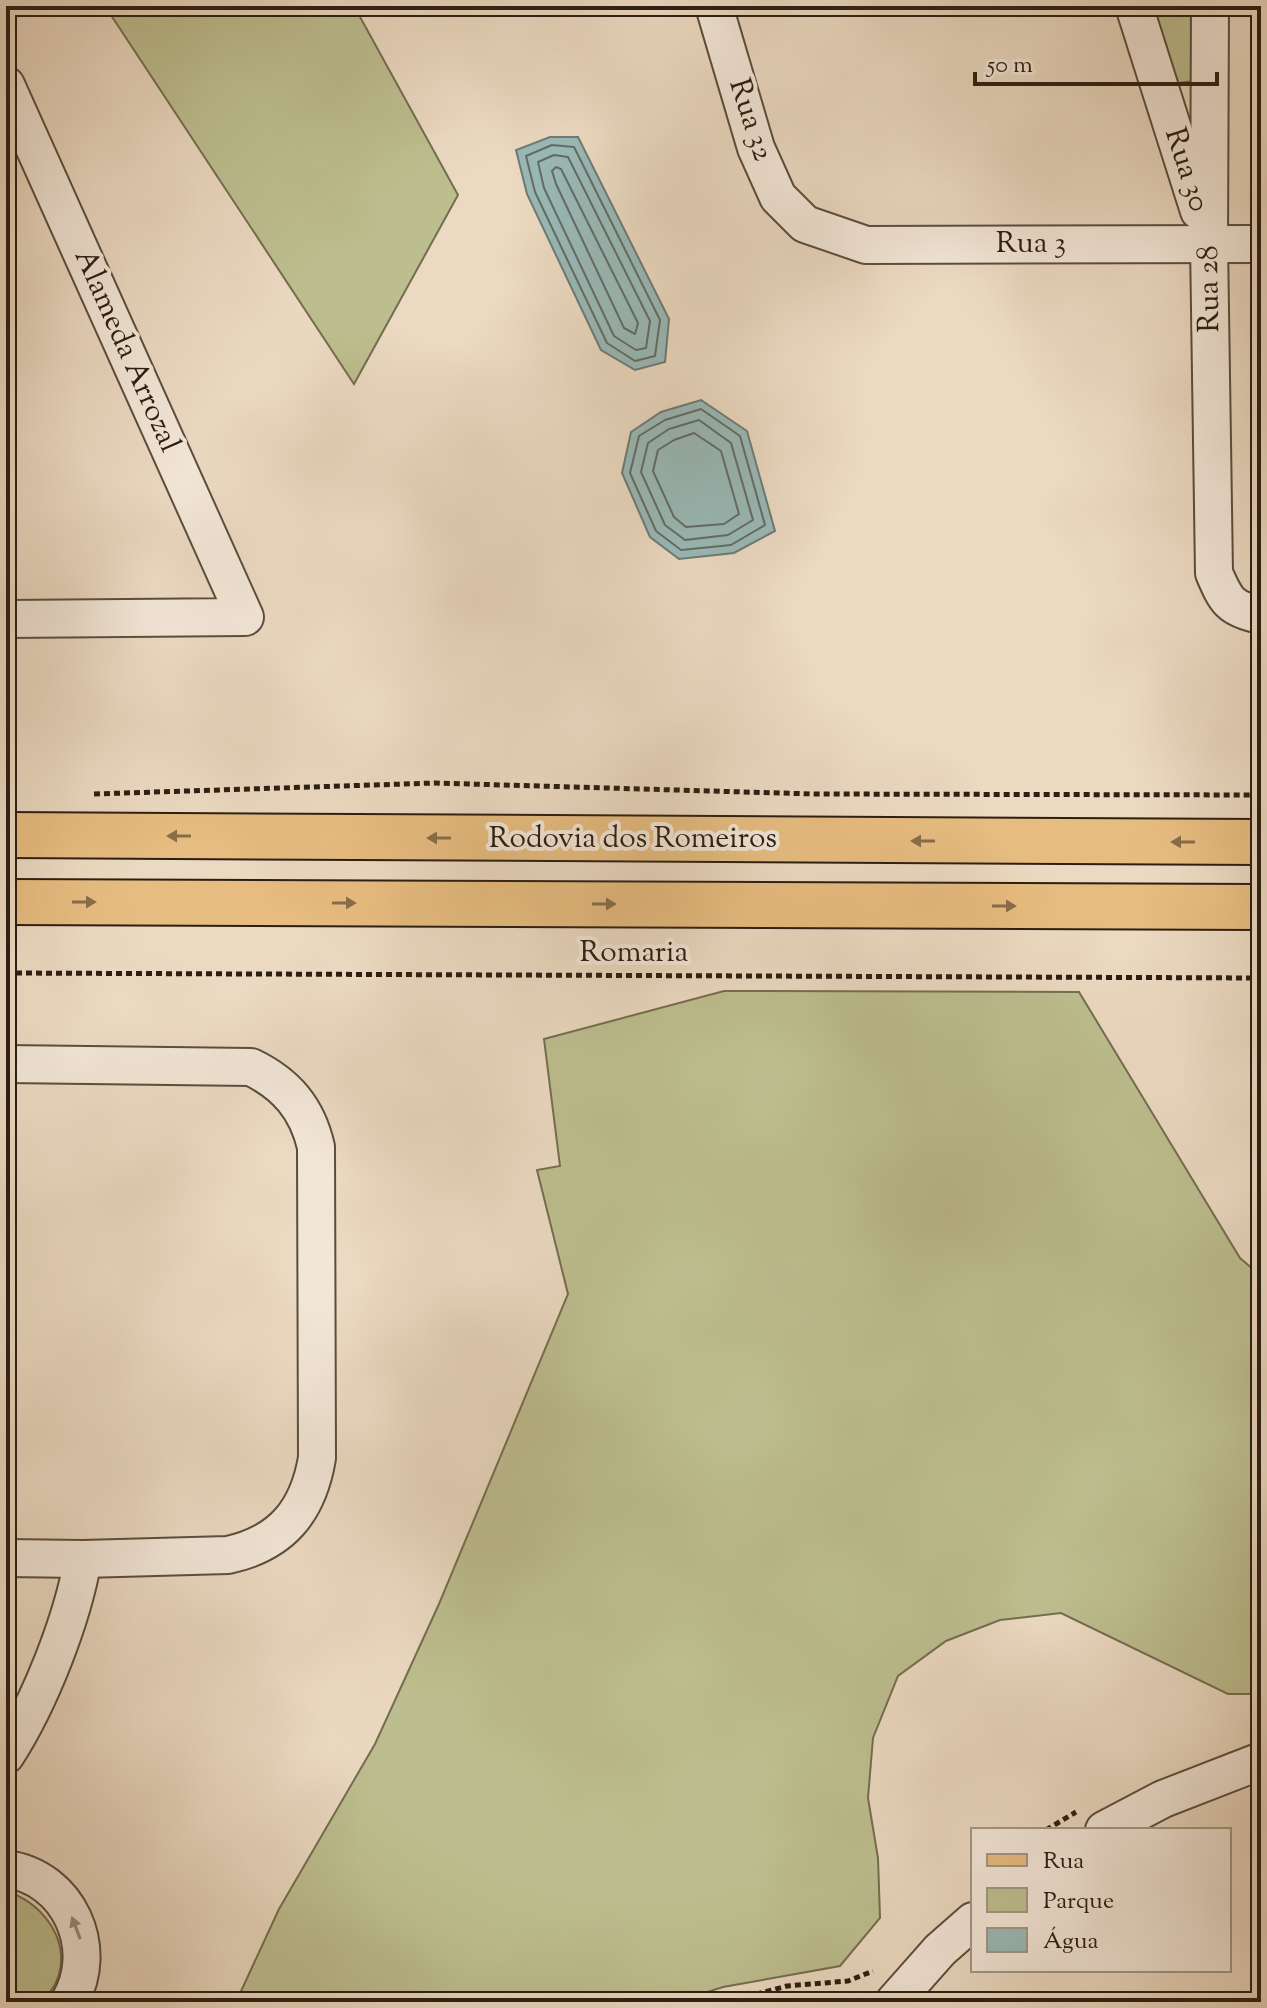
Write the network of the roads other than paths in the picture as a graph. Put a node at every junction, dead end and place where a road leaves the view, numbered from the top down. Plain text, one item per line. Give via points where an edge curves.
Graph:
1 (714, 6) edge
2 (1134, 6) edge
3 (1210, 6) edge
4 (6, 85) edge
5 (805, 224) joint
6 (1209, 243) junction
7 (1261, 244) edge
8 (1261, 615) edge
9 (6, 619) edge
10 (6, 835) edge
11 (1261, 842) edge
12 (6, 902) edge
13 (1261, 907) edge
14 (6, 1064) edge
15 (6, 1558) edge
16 (83, 1559) junction
17 (6, 1755) edge
18 (1261, 1761) edge
19 (1108, 1828) edge
20 (6, 1869) edge
21 (971, 1923) edge
22 (69, 2002) edge
23 (894, 2002) edge

1 - 5 street, Rua 32 via 756,148 778,197
2 - 6 street, Rua 30
3 - 6 street, Rua 28
4 - 9 street, Alameda Arrozal via 245,617
5 - 6 street, Rua 3 via 866,245
6 - 7 street, Rua 3
6 - 8 street, Rua 28 via 1214,573 1238,611
11 -> 10 main road, Rodovia dos Romeiros
12 -> 13 main road
14 - 16 street via 251,1067 296,1100 316,1147 317,1458 305,1502 278,1533 246,1551
15 - 16 street
16 - 17 street via 77,1596 27,1723
18 - 19 street via 1163,1799
22 -> 20 street via 80,1984 83,1964 75,1923 50,1890
21 - 23 street

